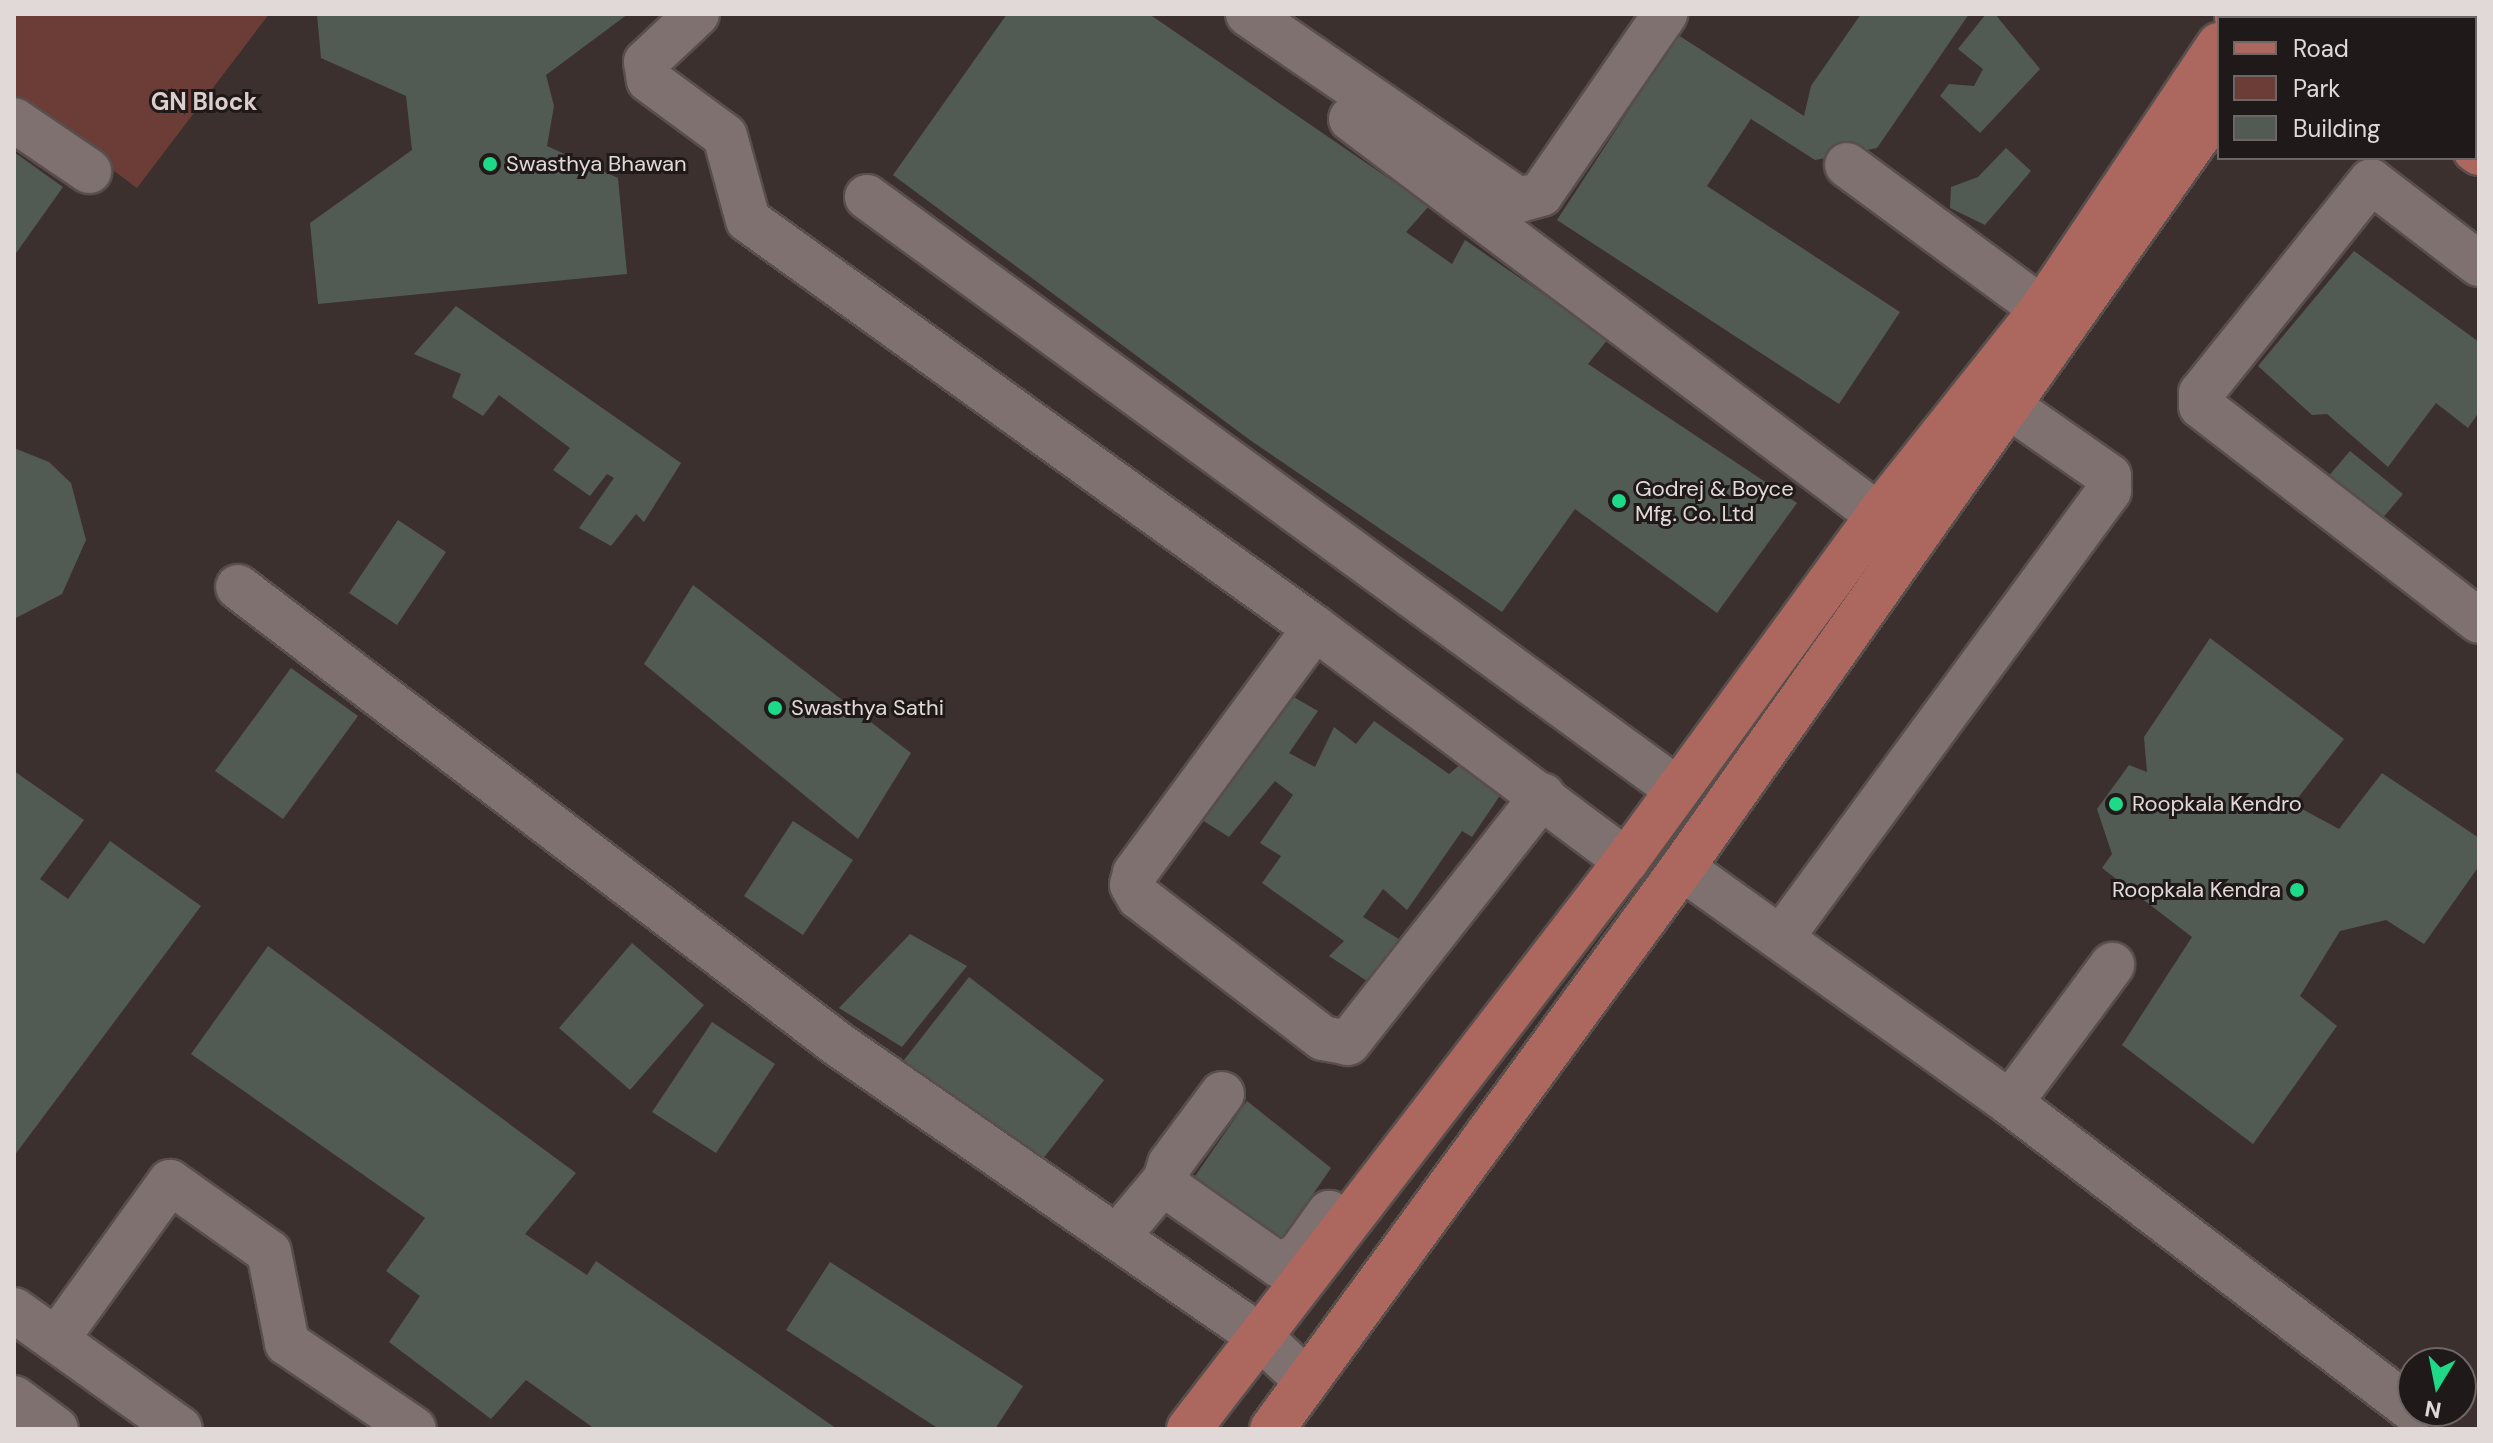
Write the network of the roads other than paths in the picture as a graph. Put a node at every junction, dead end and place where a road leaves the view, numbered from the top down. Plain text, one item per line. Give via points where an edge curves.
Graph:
1 (697, 14) edge
2 (1248, 14) edge
3 (1665, 14) edge
4 (2217, 48) edge
5 (2217, 110) edge
6 (1351, 119) dead end
7 (14, 120) edge
8 (1847, 165) dead end
9 (2379, 169) edge
10 (89, 171) dead end
11 (867, 197) dead end
12 (2479, 264) edge
13 (2042, 309) junction
14 (2010, 407) junction
15 (1878, 515) junction
16 (238, 587) dead end
17 (2479, 621) edge
18 (1315, 628) junction
19 (1674, 787) junction
20 (1543, 795) junction
21 (1626, 861) junction
22 (1682, 868) junction
23 (1781, 938) junction
24 (2112, 965) dead end
25 (1222, 1094) dead end
26 (2010, 1103) junction
27 (1165, 1180) junction
28 (1345, 1192) dead end
29 (1117, 1237) junction
30 (1290, 1273) junction
31 (14, 1310) edge
32 (1258, 1335) junction
33 (56, 1340) junction
34 (1307, 1381) junction
35 (2397, 1397) edge
36 (14, 1398) edge
37 (56, 1429) edge
38 (180, 1429) edge
39 (414, 1429) edge
40 (1189, 1429) edge
41 (1272, 1429) edge

1 - 18 street via 646,62 649,80 725,136 748,220
2 - 3 street via 1519,200 1541,194
4 - 13 main road
5 - 14 main road
6 - 15 street
7 - 10 street
8 - 13 street
9 - 12 street
9 - 17 street via 2201,393 2201,406
11 - 19 street
13 - 15 main road
14 - 22 main road
14 - 23 street via 2109,476 2109,491
15 - 19 main road
16 - 29 street via 839,1045
18 - 20 street
18 - 20 street via 1132,885 1139,897 1323,1038 1348,1043
19 - 21 main road
20 - 21 street
21 - 30 main road
22 - 23 street
22 - 34 main road
23 - 26 street
24 - 26 street
25 - 27 street via 1170,1164
26 - 35 street
27 - 29 street
27 - 30 street
28 - 30 street
29 - 32 street
30 - 32 main road
31 - 33 street
32 - 34 street
32 - 40 main road
33 - 38 street
33 - 39 street via 170,1182 269,1252 287,1343
34 - 41 main road
36 - 37 street

